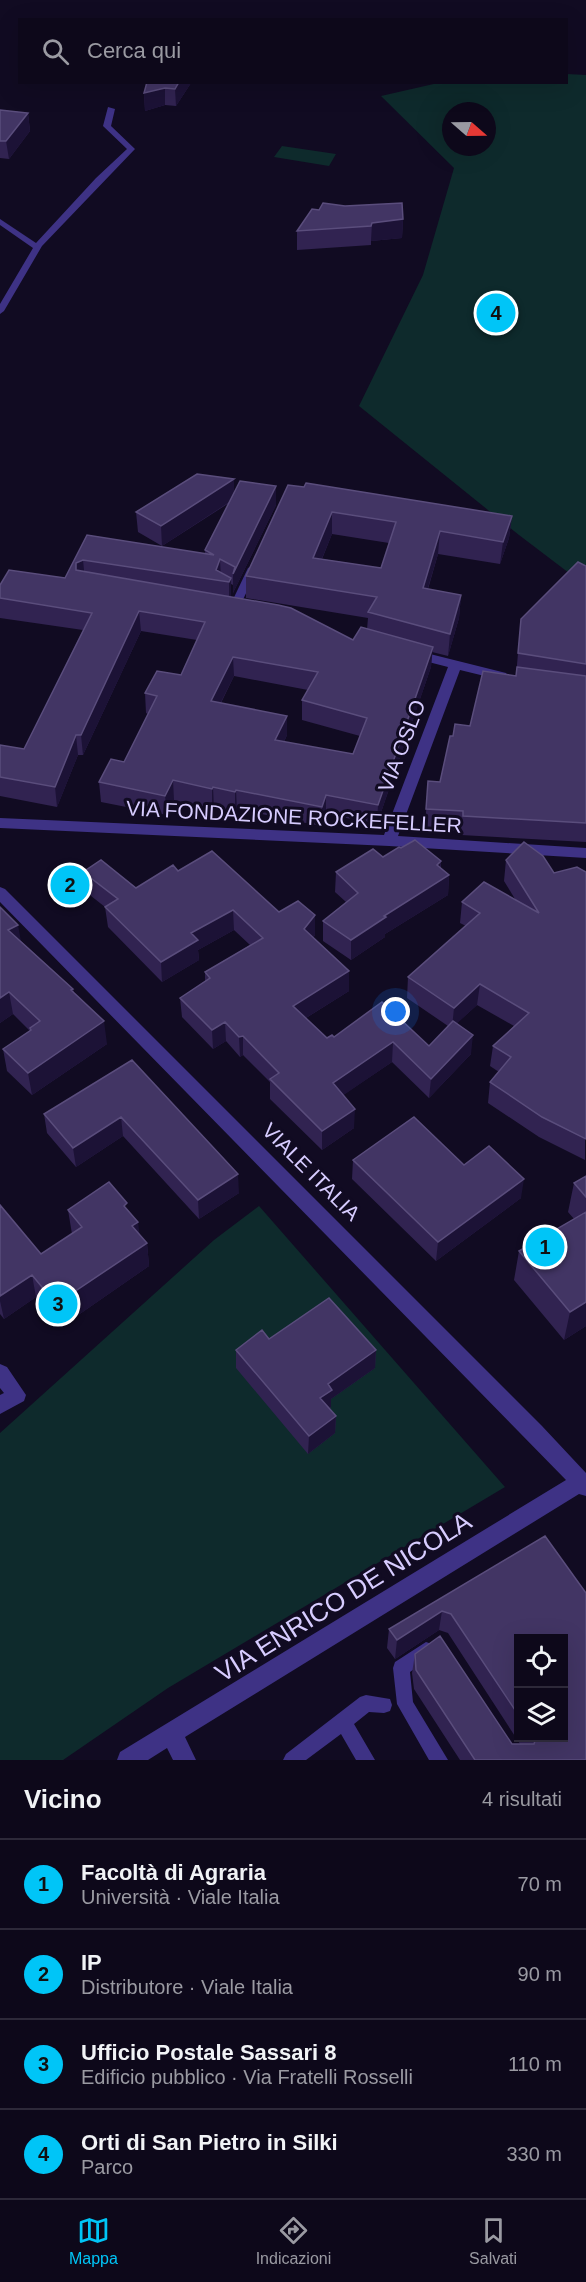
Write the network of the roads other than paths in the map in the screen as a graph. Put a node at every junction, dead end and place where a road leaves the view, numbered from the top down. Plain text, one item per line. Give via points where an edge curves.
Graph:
1 (111, 108) dead end
2 (0, 221) edge
3 (38, 248) junction
4 (0, 310) edge
5 (257, 559) edge
6 (233, 610) edge
7 (400, 651) edge
8 (455, 666) junction
9 (512, 678) edge
10 (0, 824) edge
11 (389, 841) junction
12 (586, 853) edge
13 (0, 893) edge
14 (0, 1373) edge
15 (0, 1405) edge
16 (585, 1483) edge
17 (440, 1640) edge
18 (384, 1705) dead end
19 (343, 1722) junction
20 (171, 1734) junction
21 (128, 1760) edge
22 (185, 1760) edge
23 (292, 1760) edge
24 (366, 1760) edge
25 (439, 1760) edge

1 - 3 lane via 106,126 131,149
2 - 3 lane
3 - 4 lane
5 - 6 lane
7 - 8 street
8 - 9 street
8 - 11 street, VIA OSLO
10 - 11 street, VIA FONDAZIONE ROCKEFELLER
11 - 12 street, VIA FONDAZIONE ROCKEFELLER
13 - 16 street, VIALE ITALIA
14 - 15 street via 16,1395
16 - 20 street, VIA ENRICO DE NICOLA
17 - 25 lane via 400,1668 405,1704
18 - 19 lane via 366,1703
19 - 23 lane
19 - 24 lane
20 - 21 street, VIA ENRICO DE NICOLA
20 - 22 street

